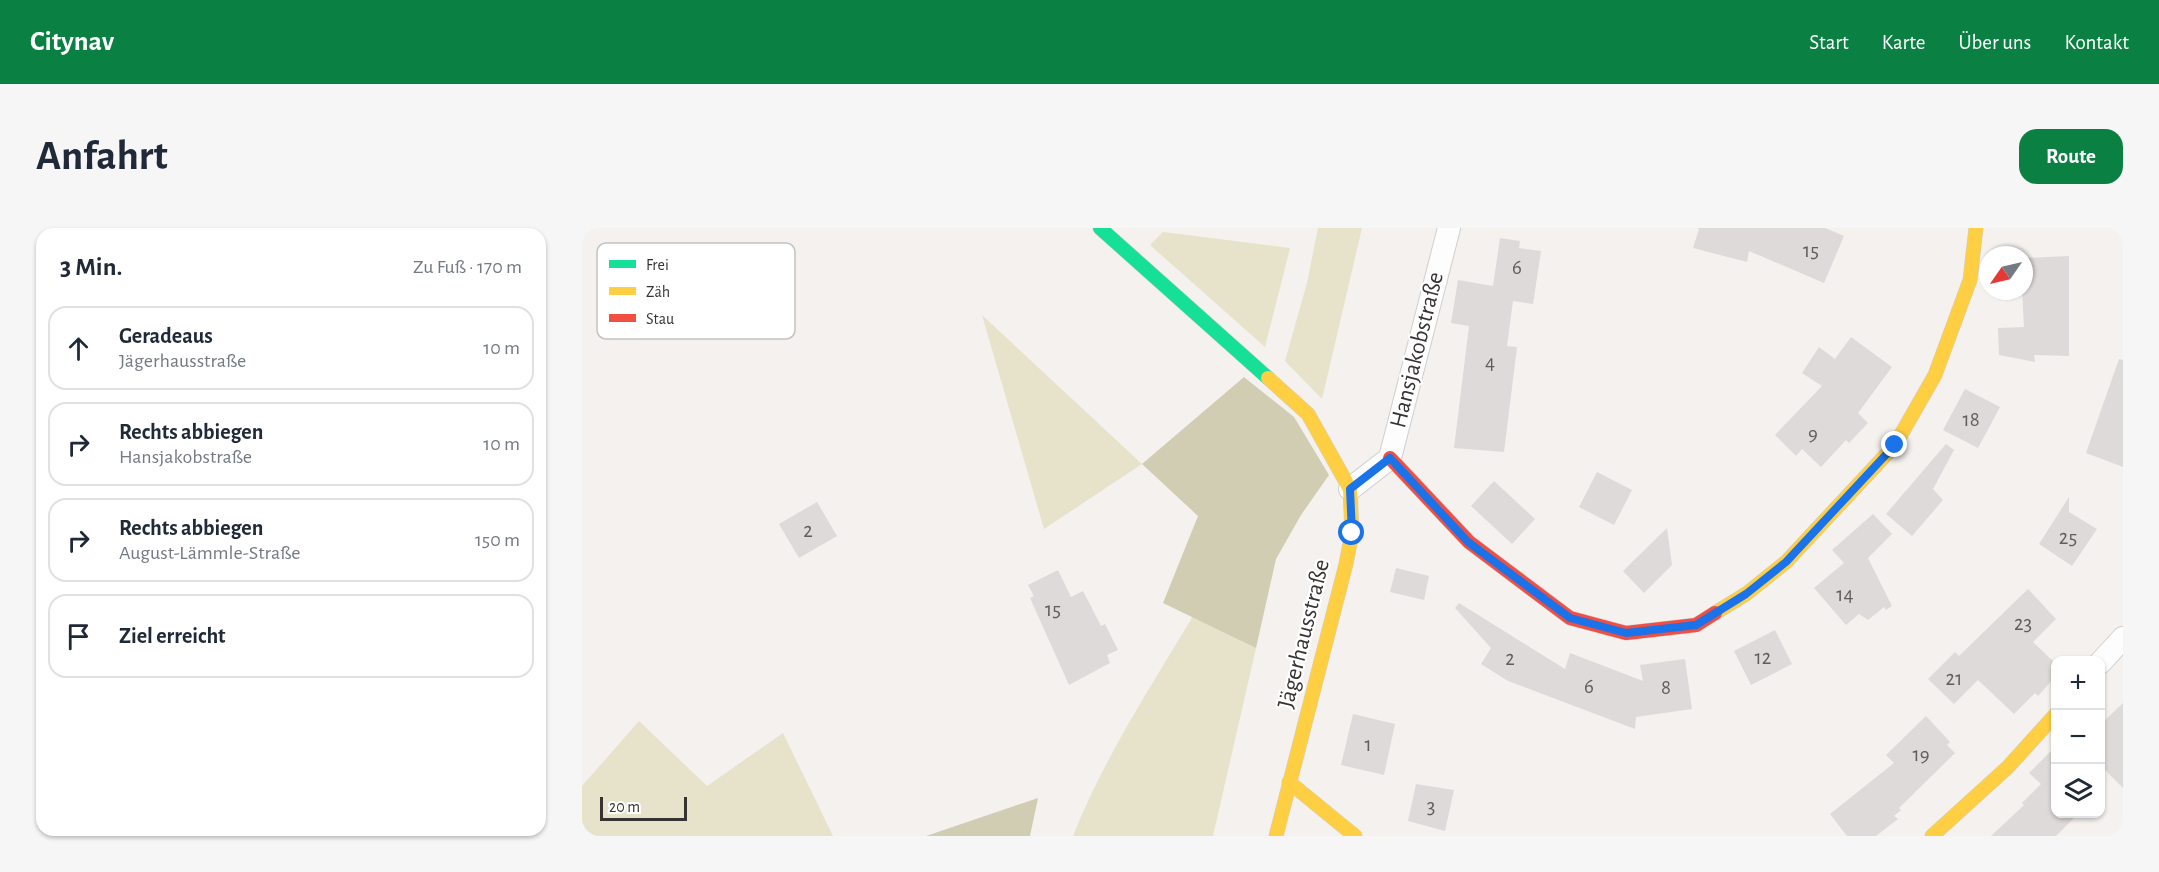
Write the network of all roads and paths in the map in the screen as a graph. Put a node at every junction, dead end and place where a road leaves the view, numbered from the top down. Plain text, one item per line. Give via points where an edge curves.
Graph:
1 (1100, 228) edge
2 (1449, 228) edge
3 (1977, 228) edge
4 (1390, 458) junction
5 (1350, 489) junction
6 (2123, 638) edge
7 (2105, 658) edge
8 (2051, 719) edge
9 (1289, 782) junction
10 (1276, 836) edge
11 (1355, 836) edge
12 (1932, 836) edge

1 - 5 street, Jägerhausstraße via 1308,414
2 - 4 street, Hansjakobstraße
3 - 4 street via 1970,280 1943,354 1895,445 1786,562 1746,594 1696,625 1626,633 1570,618 1468,542
4 - 5 street, Hansjakobstraße
5 - 9 street, Jägerhausstraße via 1352,533 1346,564
6 - 7 street
8 - 12 street via 2008,767
9 - 10 street, Jägerhausstraße
9 - 11 street

